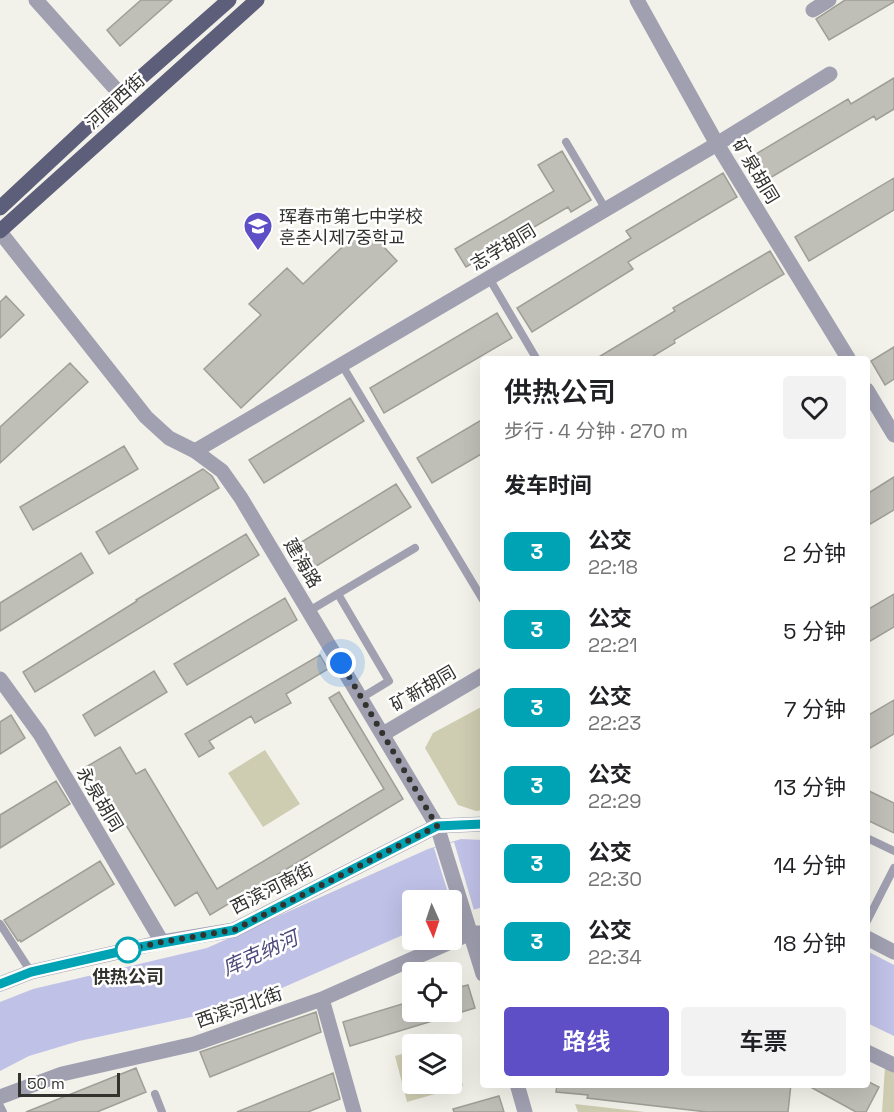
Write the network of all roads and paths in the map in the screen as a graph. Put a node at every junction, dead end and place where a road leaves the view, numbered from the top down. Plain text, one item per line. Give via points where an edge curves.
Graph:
1 (36, 0) edge
2 (228, 0) edge
3 (257, 0) edge
4 (637, 0) edge
5 (829, 0) edge
6 (813, 10) dead end
7 (830, 74) dead end
8 (121, 95) junction
9 (566, 142) dead end
10 (717, 144) junction
11 (0, 208) edge
12 (605, 208) junction
13 (0, 231) edge
14 (489, 278) junction
15 (535, 356) edge
16 (847, 356) edge
17 (342, 365) junction
18 (870, 395) edge
19 (894, 435) edge
20 (195, 451) junction
21 (415, 548) dead end
22 (338, 594) junction
23 (480, 595) edge
24 (309, 611) junction
25 (480, 677) edge
26 (0, 680) edge
27 (362, 698) junction
28 (383, 734) junction
29 (480, 824) edge
30 (437, 826) junction
31 (870, 839) edge
32 (894, 851) edge
33 (894, 867) edge
34 (870, 915) edge
35 (0, 924) edge
36 (474, 930) edge
37 (870, 940) edge
38 (162, 942) junction
39 (894, 952) edge
40 (480, 959) edge
41 (31, 972) junction
42 (0, 984) edge
43 (322, 999) junction
44 (870, 1053) edge
45 (894, 1065) edge
46 (518, 1088) edge
47 (155, 1094) dead end
48 (0, 1097) edge
49 (0, 1106) edge
50 (3, 1112) edge
51 (162, 1112) edge
52 (354, 1112) edge
53 (525, 1112) edge

1 - 8 street
2 - 8 main road, 河南西街
3 - 13 main road, 河南西街
4 - 10 street, 矿泉胡同
5 - 6 street
7 - 10 street, 志学胡同
8 - 11 main road, 河南西街
9 - 12 lane
10 - 12 street, 志学胡同
10 - 16 street, 矿泉胡同
12 - 14 street, 志学胡同
13 - 20 street, 建海路 via 146,417 169,438
14 - 15 lane
14 - 17 street, 志学胡同
17 - 20 street, 志学胡同
17 - 23 lane
18 - 19 street
20 - 24 street, 建海路 via 222,471
21 - 22 lane
22 - 24 lane
22 - 27 lane via 389,681
24 - 27 street, 建海路
25 - 28 street, 矿新胡同
26 - 38 street, 永泉胡同 via 40,734
27 - 28 street, 建海路
28 - 30 street, 建海路
29 - 30 street, 西滨河南街
30 - 36 street, 建海路
30 - 38 street, 西滨河南街 via 234,930
31 - 32 lane
33 - 34 lane
35 - 41 lane
36 - 40 street, 建海路
36 - 43 street, 西滨河北街
37 - 39 street
38 - 41 street, 西滨河南街
41 - 42 street, 西滨河南街
43 - 48 street, 西滨河北街 via 194,1044 62,1074
43 - 52 street
44 - 45 street
46 - 53 street
47 - 51 lane
49 - 50 lane

